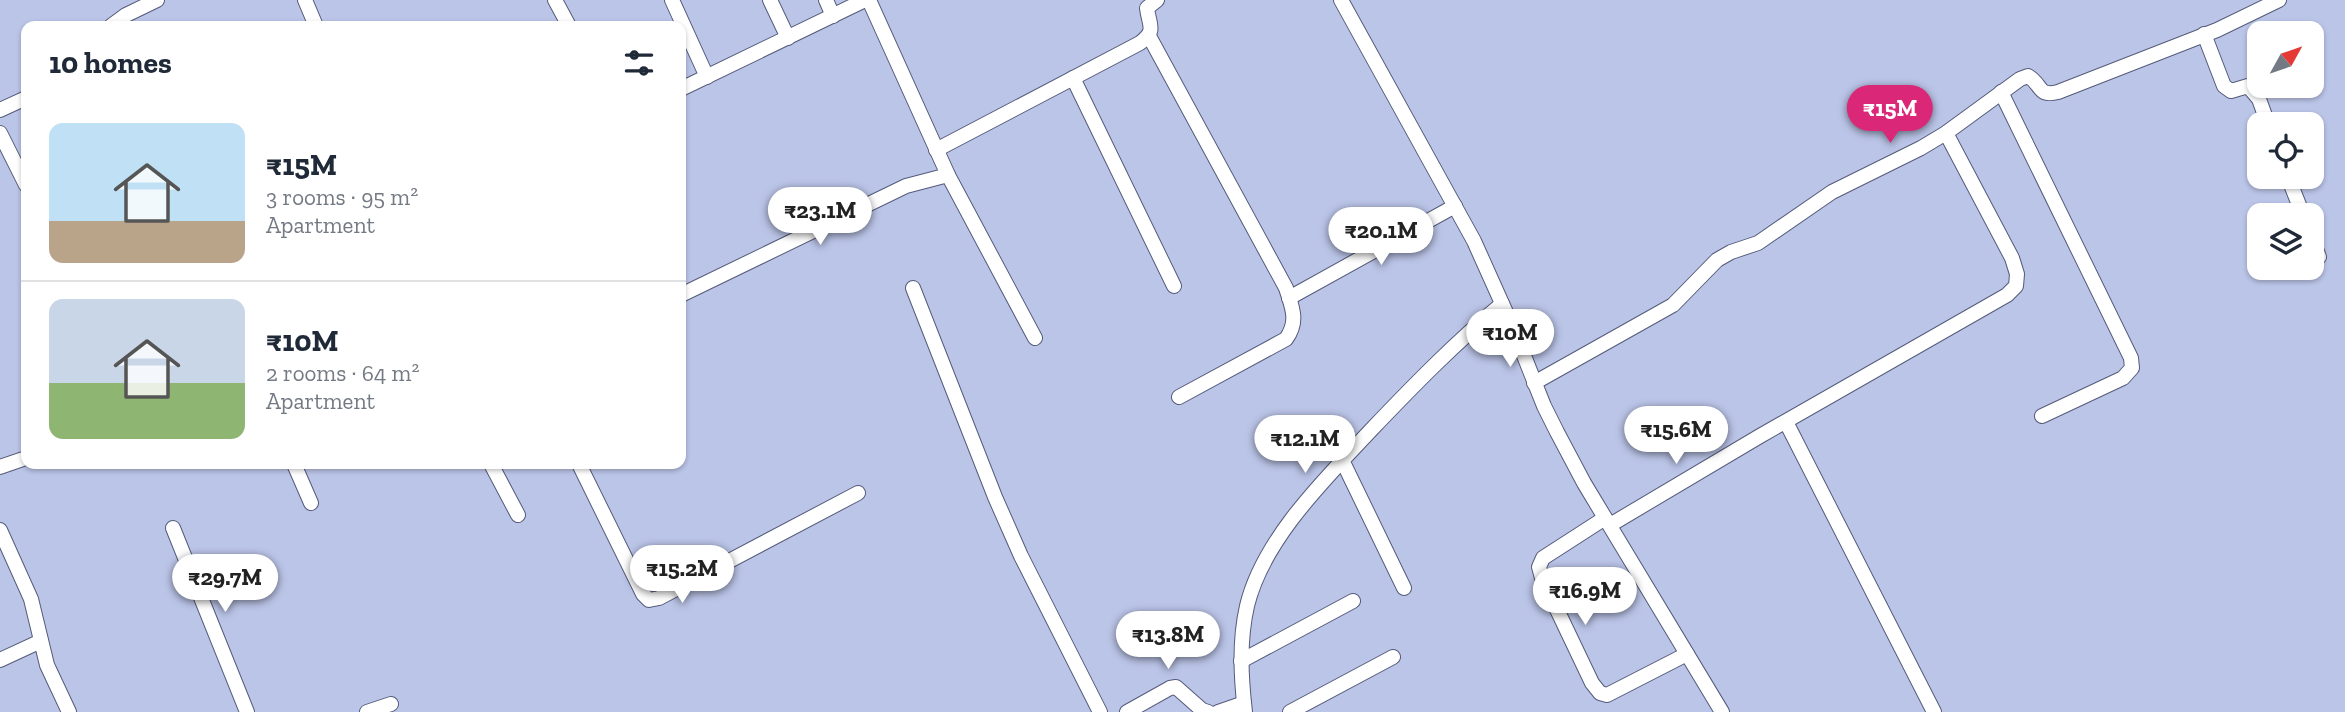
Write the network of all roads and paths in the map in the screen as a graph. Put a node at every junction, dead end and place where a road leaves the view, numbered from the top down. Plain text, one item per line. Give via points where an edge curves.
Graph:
1 (157, 0) edge
2 (305, 0) edge
3 (555, 0) edge
4 (672, 0) edge
5 (770, 0) edge
6 (826, 0) edge
7 (867, 0) edge
8 (1157, 0) edge
9 (1341, 0) edge
10 (2273, 2) edge
11 (833, 16) junction
12 (118, 21) edge
13 (311, 21) edge
14 (566, 21) edge
15 (682, 21) edge
16 (686, 31) edge
17 (2204, 34) junction
18 (1149, 36) junction
19 (788, 38) junction
20 (707, 77) junction
21 (1073, 78) junction
22 (686, 87) edge
23 (2001, 92) junction
24 (21, 100) edge
25 (0, 110) edge
26 (2263, 112) edge
27 (0, 133) edge
28 (1946, 133) junction
29 (936, 150) junction
30 (21, 175) edge
31 (948, 175) junction
32 (1455, 206) junction
33 (1174, 286) dead end
34 (913, 288) dead end
35 (686, 293) edge
36 (1290, 298) junction
37 (1502, 304) junction
38 (1035, 338) dead end
39 (1534, 383) junction
40 (1179, 397) dead end
41 (2042, 416) dead end
42 (1786, 422) junction
43 (21, 460) edge
44 (1342, 460) junction
45 (0, 467) edge
46 (296, 469) edge
47 (494, 469) edge
48 (581, 469) edge
49 (858, 493) dead end
50 (311, 503) dead end
51 (518, 515) dead end
52 (1608, 522) junction
53 (173, 528) dead end
54 (0, 530) edge
55 (1404, 588) dead end
56 (1353, 601) dead end
57 (41, 641) junction
58 (1687, 654) junction
59 (1393, 657) dead end
60 (0, 660) edge
61 (1241, 661) junction
62 (391, 704) dead end
63 (1245, 707) edge
64 (69, 712) edge
65 (247, 712) edge
66 (367, 712) edge
67 (1100, 712) edge
68 (1127, 712) edge
69 (1208, 712) edge
70 (1218, 712) edge
71 (1290, 712) edge
72 (1722, 712) edge
73 (1934, 712) edge

1 - 12 street
2 - 13 street
3 - 14 street
4 - 15 street
5 - 19 street
6 - 11 street
7 - 11 street
7 - 29 street
8 - 18 street via 1147,8 1152,28
9 - 32 street
10 - 17 street
11 - 19 street
16 - 20 street
17 - 23 street via 2058,92 2042,92 2028,76
17 - 26 street via 2224,86 2231,91 2248,86
18 - 21 street
18 - 36 street
19 - 20 street
20 - 22 street
21 - 29 street
21 - 33 street
23 - 28 street
23 - 41 street via 2131,358 2132,368 2123,378
24 - 25 street
27 - 30 street
28 - 39 street via 1832,192 1758,243 1717,260 1674,305
28 - 42 street via 2012,258 2016,286
29 - 31 street
31 - 35 street via 906,186
31 - 38 street
32 - 36 street
32 - 37 street
34 - 67 street via 1021,556
36 - 40 street via 1295,313 1286,339
37 - 39 street
37 - 44 street via 1438,360
39 - 52 street
42 - 52 street
42 - 73 street
43 - 45 street
44 - 55 street
44 - 61 street via 1297,511 1261,571 1248,603
46 - 50 street
47 - 51 street
48 - 49 street via 649,600
52 - 58 street
52 - 58 street via 1543,558 1539,567 1592,682 1606,695
53 - 65 street
54 - 57 street via 31,598
56 - 61 street
57 - 60 street
57 - 64 street
58 - 72 street
59 - 71 street
61 - 63 street
62 - 66 street
63 - 70 street
68 - 69 street via 1176,687

